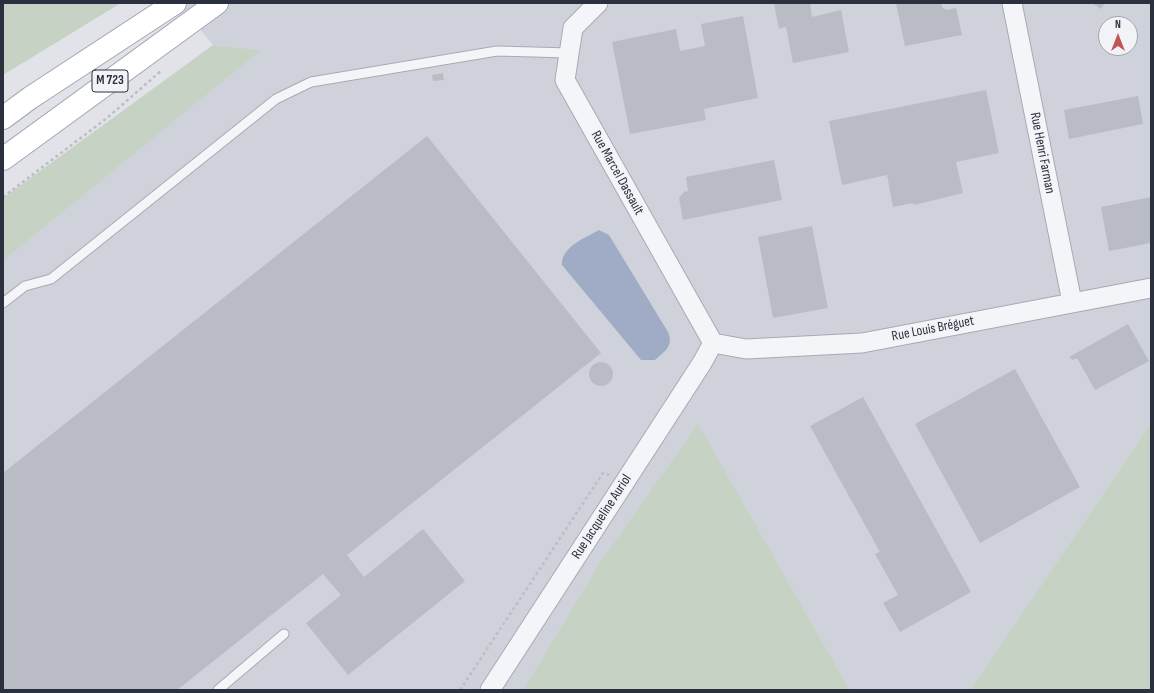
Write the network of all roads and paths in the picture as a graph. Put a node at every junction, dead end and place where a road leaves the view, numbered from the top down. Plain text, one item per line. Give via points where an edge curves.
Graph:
1 (175, 3) edge
2 (217, 3) edge
3 (598, 3) edge
4 (1012, 3) edge
5 (569, 53) junction
6 (167, 66) dead end
7 (3, 118) edge
8 (3, 159) edge
9 (3, 197) edge
10 (1151, 288) edge
11 (1072, 302) junction
12 (3, 303) edge
13 (713, 343) junction
14 (627, 480) junction
15 (284, 634) dead end
16 (218, 690) edge
17 (460, 690) edge
18 (490, 690) edge

1 - 7 main road, M 723
2 - 8 main road, M 723
3 - 5 street, Rue Marcel Dassault via 573,28
4 - 11 street, Rue Henri Farman
5 - 12 lane via 497,51 311,82 276,99 51,279 25,286
5 - 13 street, Rue Marcel Dassault via 565,80
6 - 9 path via 107,118
10 - 11 street, Rue Louis Bréguet
11 - 13 street, Rue Louis Bréguet via 862,343 746,350
13 - 14 street, Rue Jacqueline Auriol
14 - 17 path via 603,474
14 - 18 street, Rue Jacqueline Auriol
15 - 16 lane

